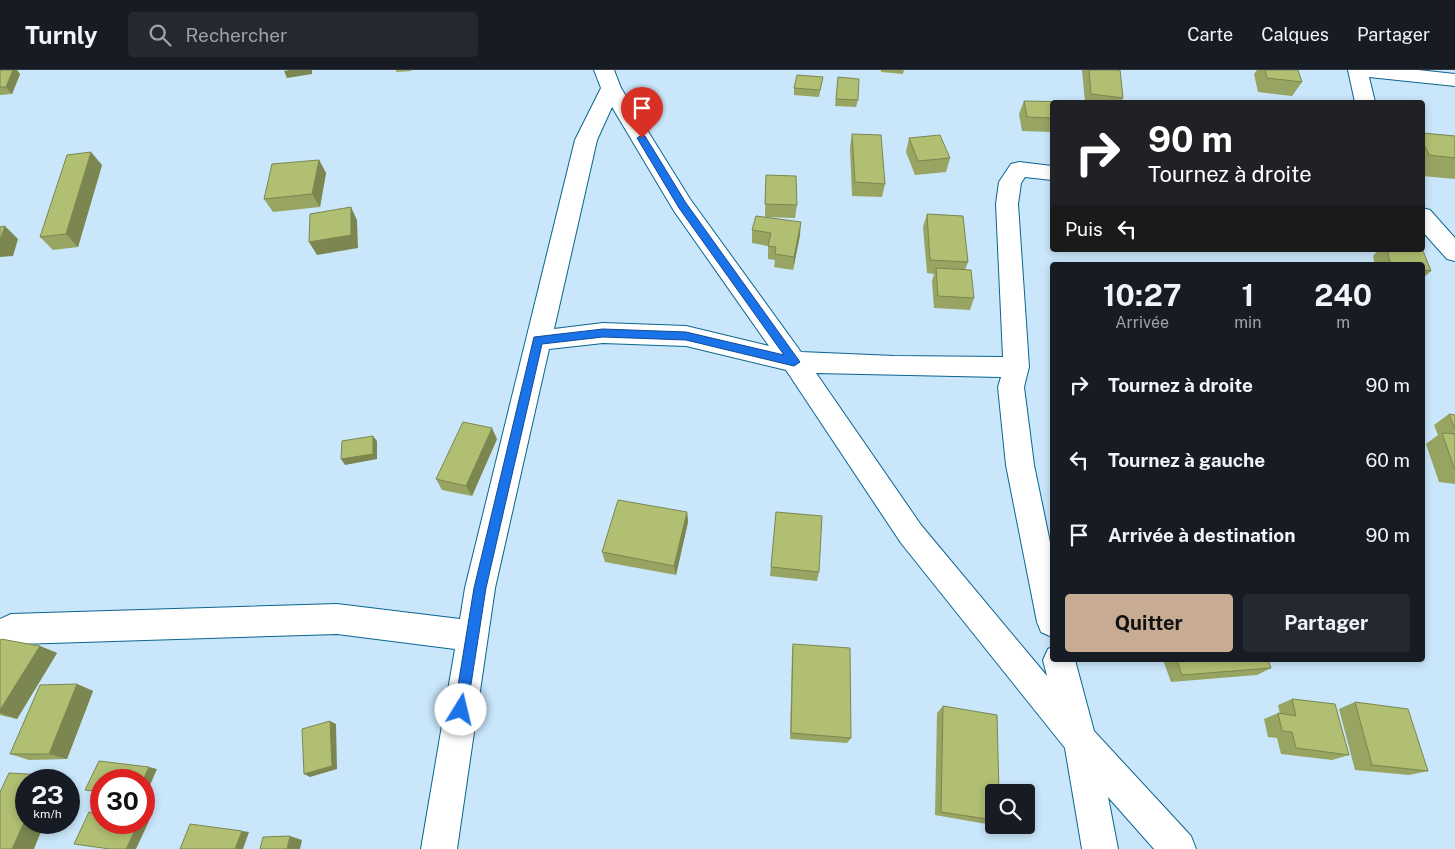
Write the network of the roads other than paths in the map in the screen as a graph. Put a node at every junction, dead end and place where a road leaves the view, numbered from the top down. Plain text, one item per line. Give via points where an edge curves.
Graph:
1 (1358, 70) edge
2 (1362, 70) edge
3 (608, 79) edge
4 (1455, 80) edge
5 (1365, 100) edge
6 (1050, 173) edge
7 (1425, 219) edge
8 (1455, 253) edge
9 (538, 340) junction
10 (794, 362) junction
11 (1016, 367) junction
12 (1050, 612) edge
13 (472, 636) junction
14 (0, 646) edge
15 (1060, 662) edge
16 (1079, 740) junction
17 (439, 849) edge
18 (1100, 849) edge
19 (1178, 849) edge

1 - 5 street
2 - 4 street
3 - 9 street via 586,140
3 - 10 street via 682,205
6 - 11 street via 1019,169 1010,182 1007,204
7 - 8 street
9 - 10 street via 603,333 686,336
9 - 13 street via 480,588
10 - 11 street
10 - 16 street via 910,534
11 - 12 street via 1011,387 1020,465
13 - 14 street via 337,619 12,629
13 - 17 street
15 - 16 street
16 - 18 street
16 - 19 street

